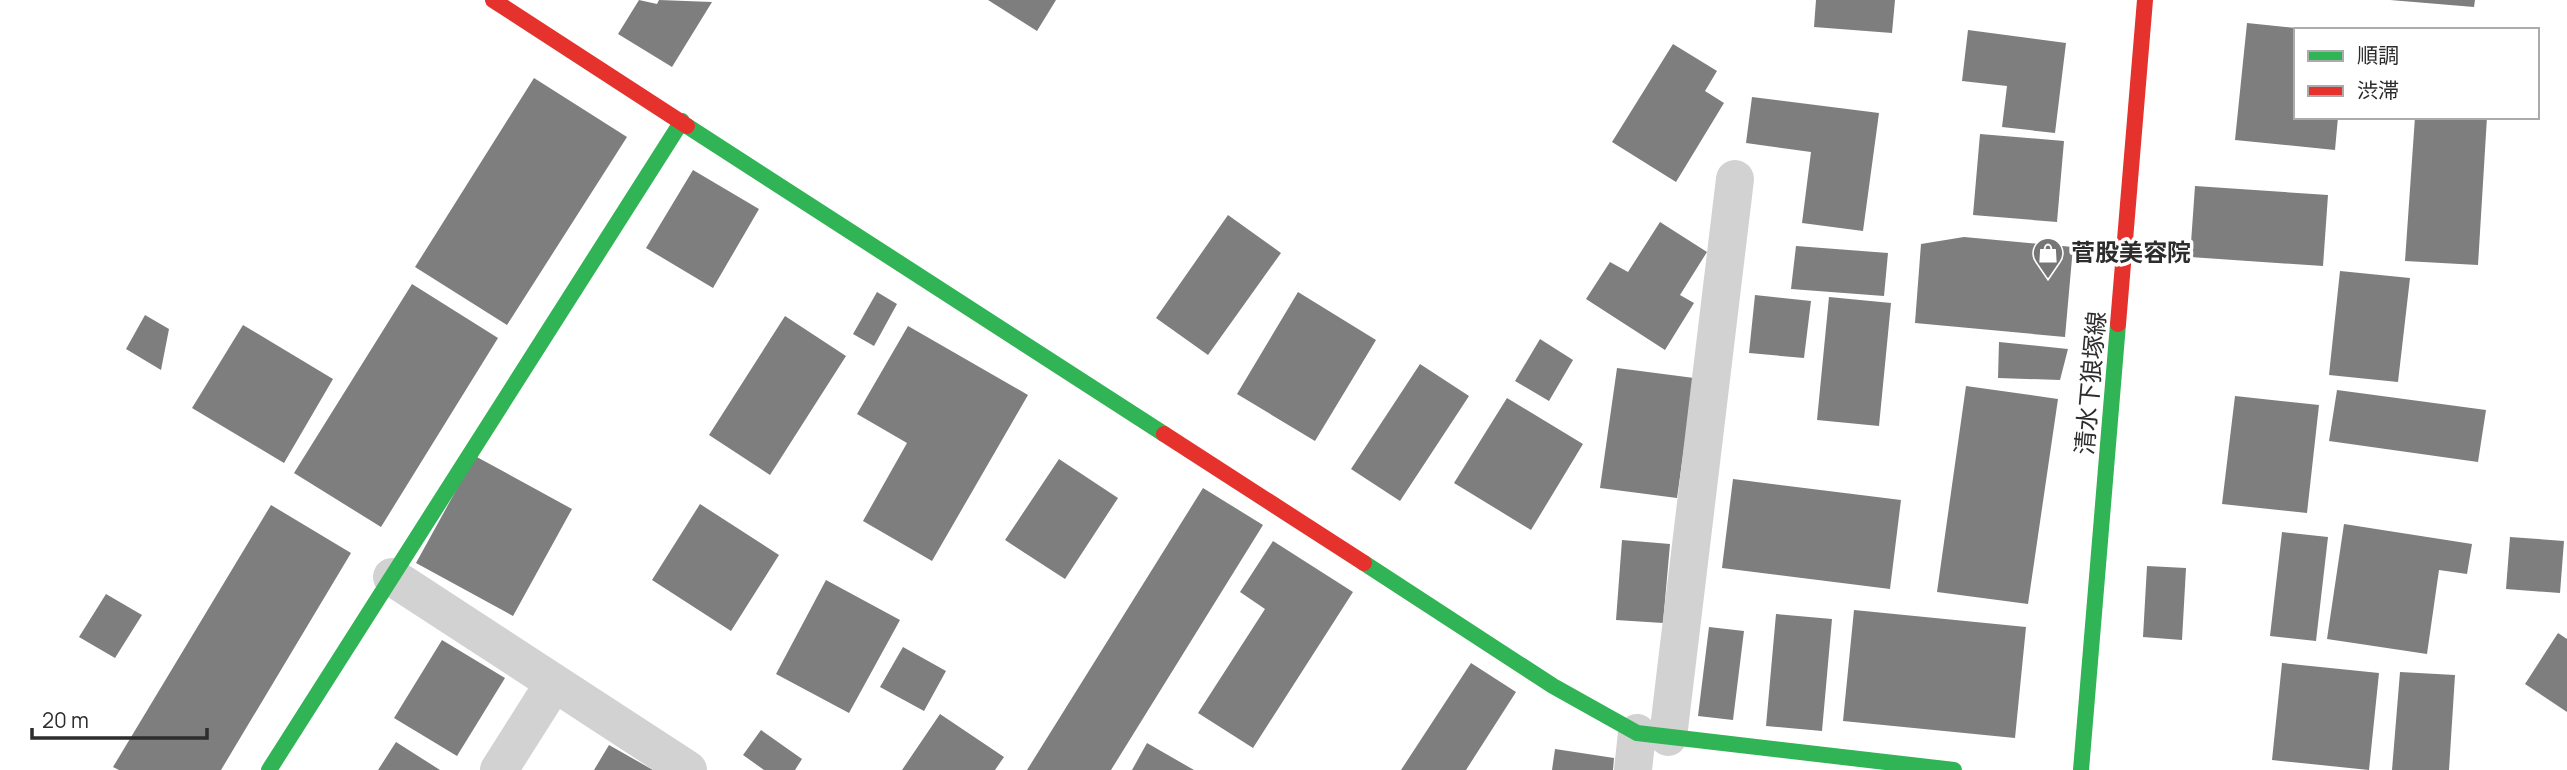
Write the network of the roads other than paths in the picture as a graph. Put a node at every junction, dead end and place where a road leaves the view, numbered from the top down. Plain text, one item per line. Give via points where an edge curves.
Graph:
1 (493, 0) edge
2 (2145, 0) edge
3 (682, 121) junction
4 (1735, 179) dead end
5 (392, 577) junction
6 (554, 683) junction
7 (1646, 747) edge
8 (269, 770) edge
9 (499, 770) edge
10 (688, 770) edge
11 (1954, 770) edge
12 (2081, 770) edge

1 - 3 street
2 - 12 street, 清水下狼塚線
3 - 5 street
3 - 7 street
4 - 7 street
5 - 6 street
5 - 8 street
6 - 9 street
6 - 10 street
7 - 11 street

